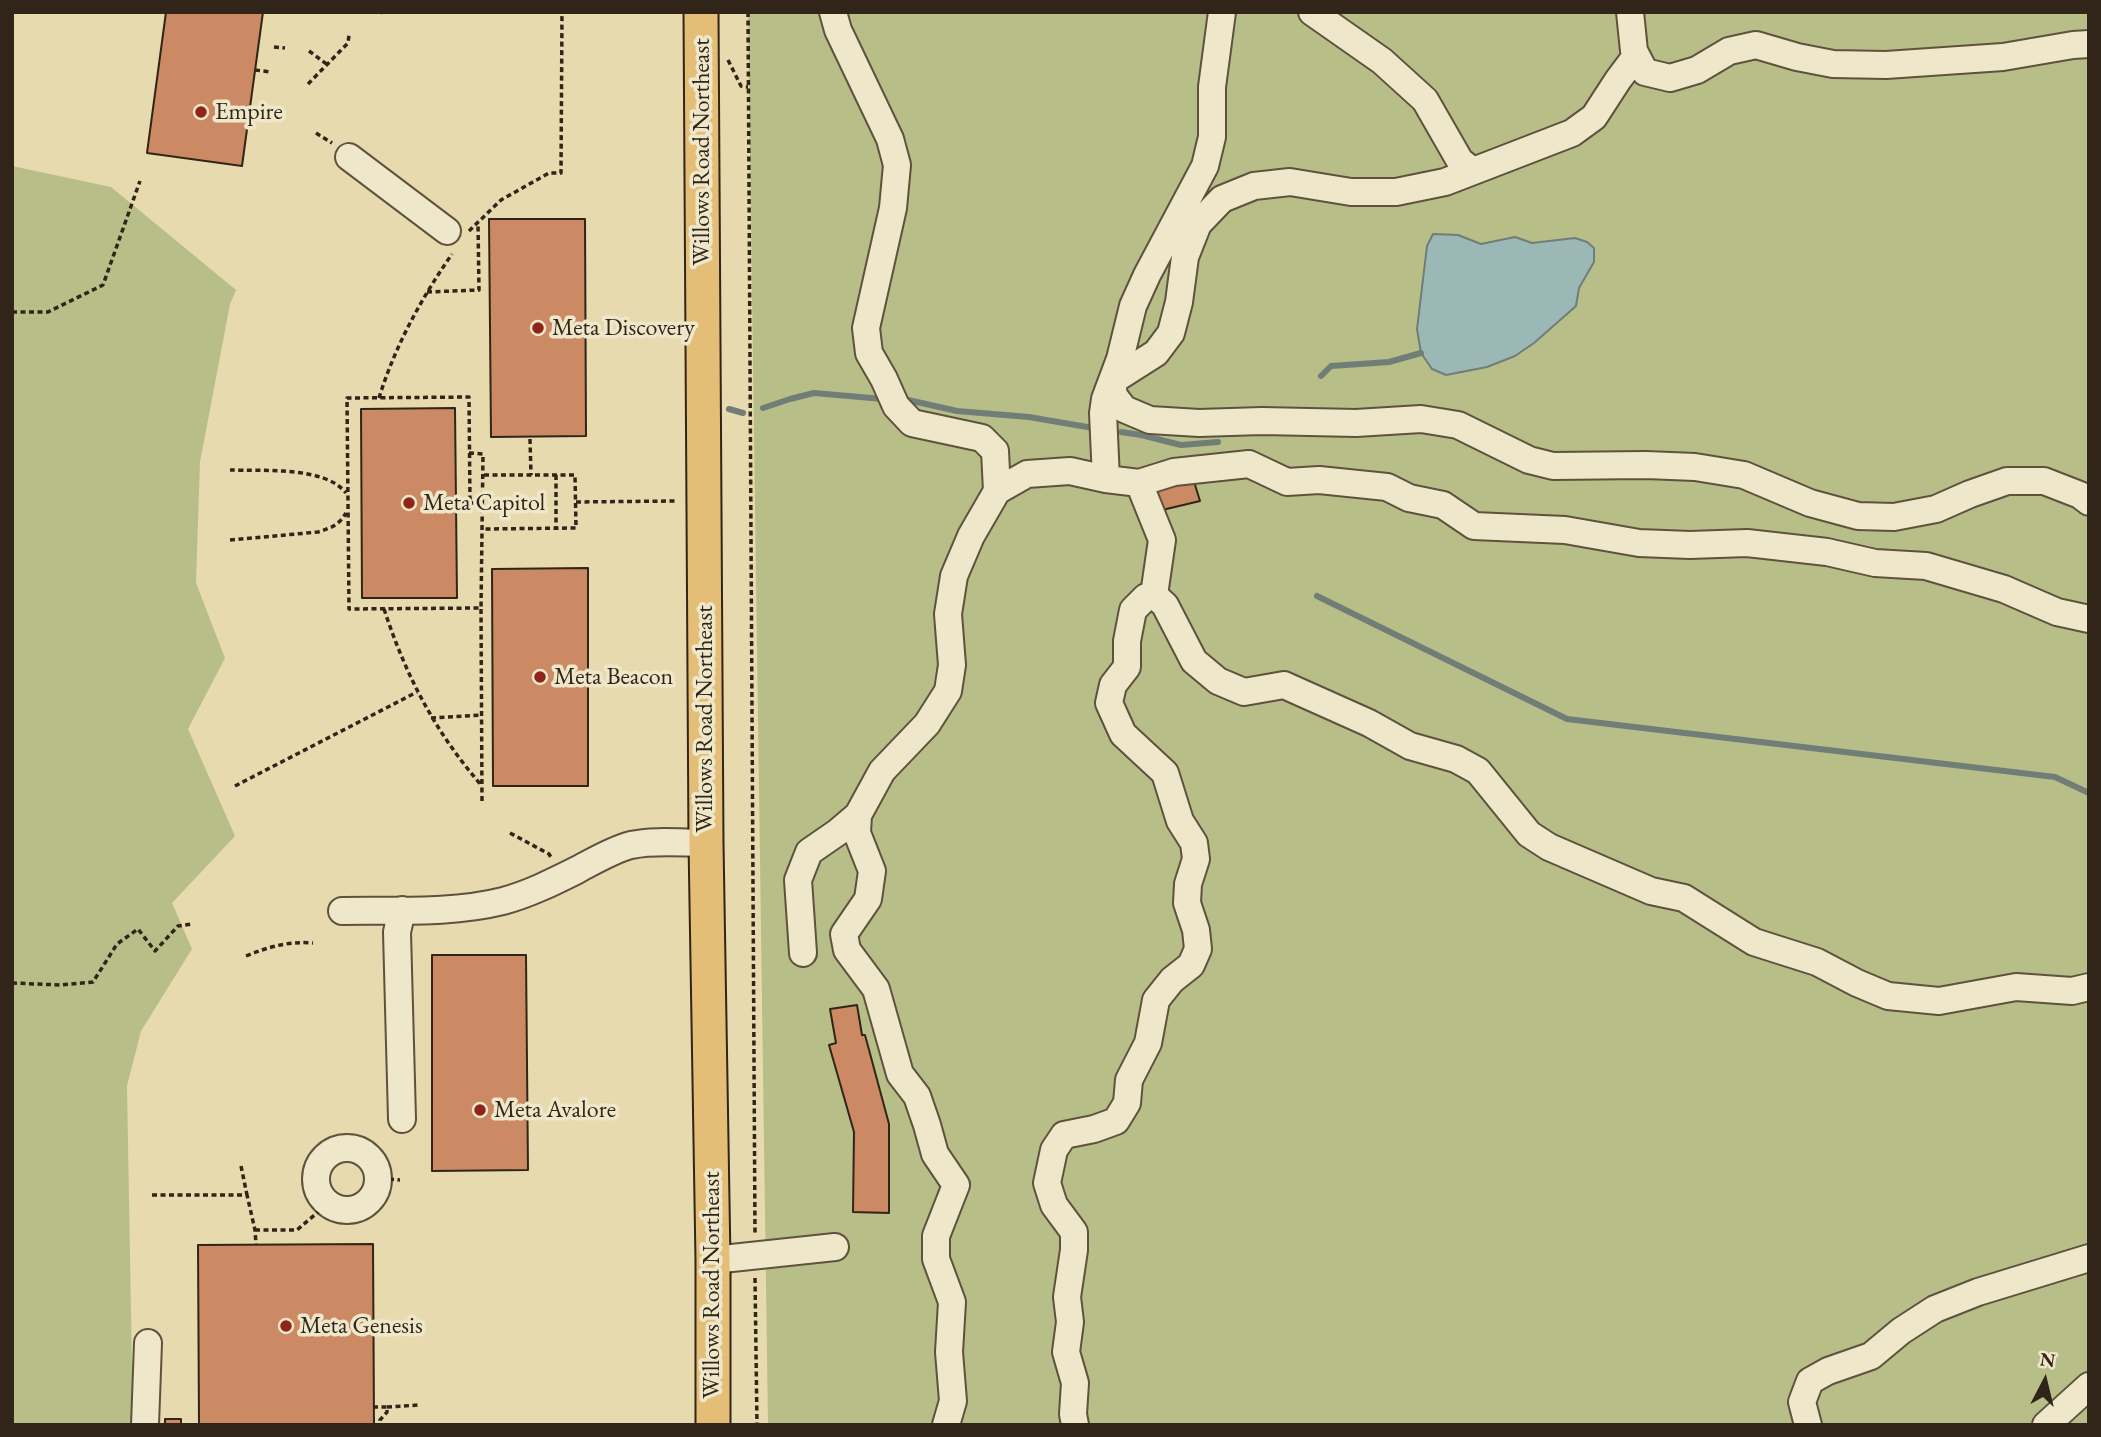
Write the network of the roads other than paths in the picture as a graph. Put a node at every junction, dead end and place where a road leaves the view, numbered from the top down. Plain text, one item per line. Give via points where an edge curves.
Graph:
1 (701, 12) edge
2 (833, 12) edge
3 (1223, 12) edge
4 (1312, 12) edge
5 (1630, 12) edge
6 (2089, 44) edge
7 (1636, 56) junction
8 (339, 149) road end
9 (1473, 171) junction
10 (456, 239) road end
11 (1112, 380) junction
12 (1106, 479) junction
13 (1139, 483) junction
14 (997, 491) junction
15 (2089, 502) edge
16 (1154, 595) junction
17 (2089, 619) edge
18 (858, 815) junction
19 (706, 843) junction
20 (402, 910) junction
21 (342, 911) dead end
22 (803, 953) dead end
23 (2089, 988) edge
24 (402, 1119) dead end
25 (835, 1247) dead end
26 (2089, 1258) edge
27 (713, 1260) junction
28 (148, 1343) dead end
29 (2089, 1386) edge
30 (145, 1425) edge
31 (713, 1425) edge
32 (946, 1425) edge
33 (1075, 1425) edge
34 (1808, 1425) edge
35 (2046, 1425) edge

1 - 19 main road, Willows Road Northeast
2 - 14 lane via 898,165 866,328 869,353 896,406 912,423 982,438 995,451
3 - 11 lane via 1212,87 1212,137 1205,166 1133,306
4 - 9 lane via 1382,61 1425,100 1460,161
5 - 7 lane
6 - 7 lane via 2003,57 1886,65 1833,64 1756,45 1729,51 1697,70 1670,78 1645,72
7 - 9 lane via 1594,117 1572,133
8 - 10 lane
9 - 11 lane via 1396,192 1352,192 1290,182 1254,186 1222,199 1198,224 1185,257 1171,333 1156,353
11 - 12 lane via 1103,413
11 - 15 lane via 1114,396 1124,409 1150,420 1356,423 1421,419 1458,425 1529,460 1553,466 1695,467 1744,475 1810,503 1858,516 1894,517 1936,509 2007,481 2043,481
12 - 13 lane
12 - 14 lane via 1070,471 1027,474
13 - 16 lane via 1162,540
13 - 17 lane via 1174,472 1250,464 1287,482 1319,480 1387,487 1409,498 1443,505 1474,526 1564,530 1639,543 1747,543 1875,563 1926,566
14 - 18 lane via 954,576 948,614 948,691 927,724 882,771
16 - 23 lane via 1165,605 1194,661 1218,681 1244,692 1284,685 1410,746 1456,759 1478,771 1529,834 1549,847 1651,891 1684,898 1754,942 1816,962 1888,996 1939,1000 2016,987
16 - 33 lane via 1133,610 1127,667 1113,685 1109,703 1123,734 1165,773 1180,821 1194,843 1196,859 1186,903 1198,949 1191,965 1156,1000 1148,1043 1129,1080 1127,1103 1116,1122 1064,1135 1054,1150 1047,1183 1054,1205 1074,1232 1066,1352 1075,1383
18 - 22 lane via 809,852 797,880
18 - 32 lane via 858,833 872,871 868,899 844,934 847,950 876,989 901,1074 917,1096 935,1154 956,1185 936,1236 936,1258 952,1302 948,1352 953,1401
19 - 20 lane via 631,845 551,884 502,901
19 - 27 main road, Willows Road Northeast
20 - 21 lane
20 - 24 lane via 397,932
25 - 27 lane
26 - 34 lane via 1935,1309 1871,1356 1810,1381 1802,1402
27 - 31 main road, Willows Road Northeast
28 - 30 lane
29 - 35 lane

